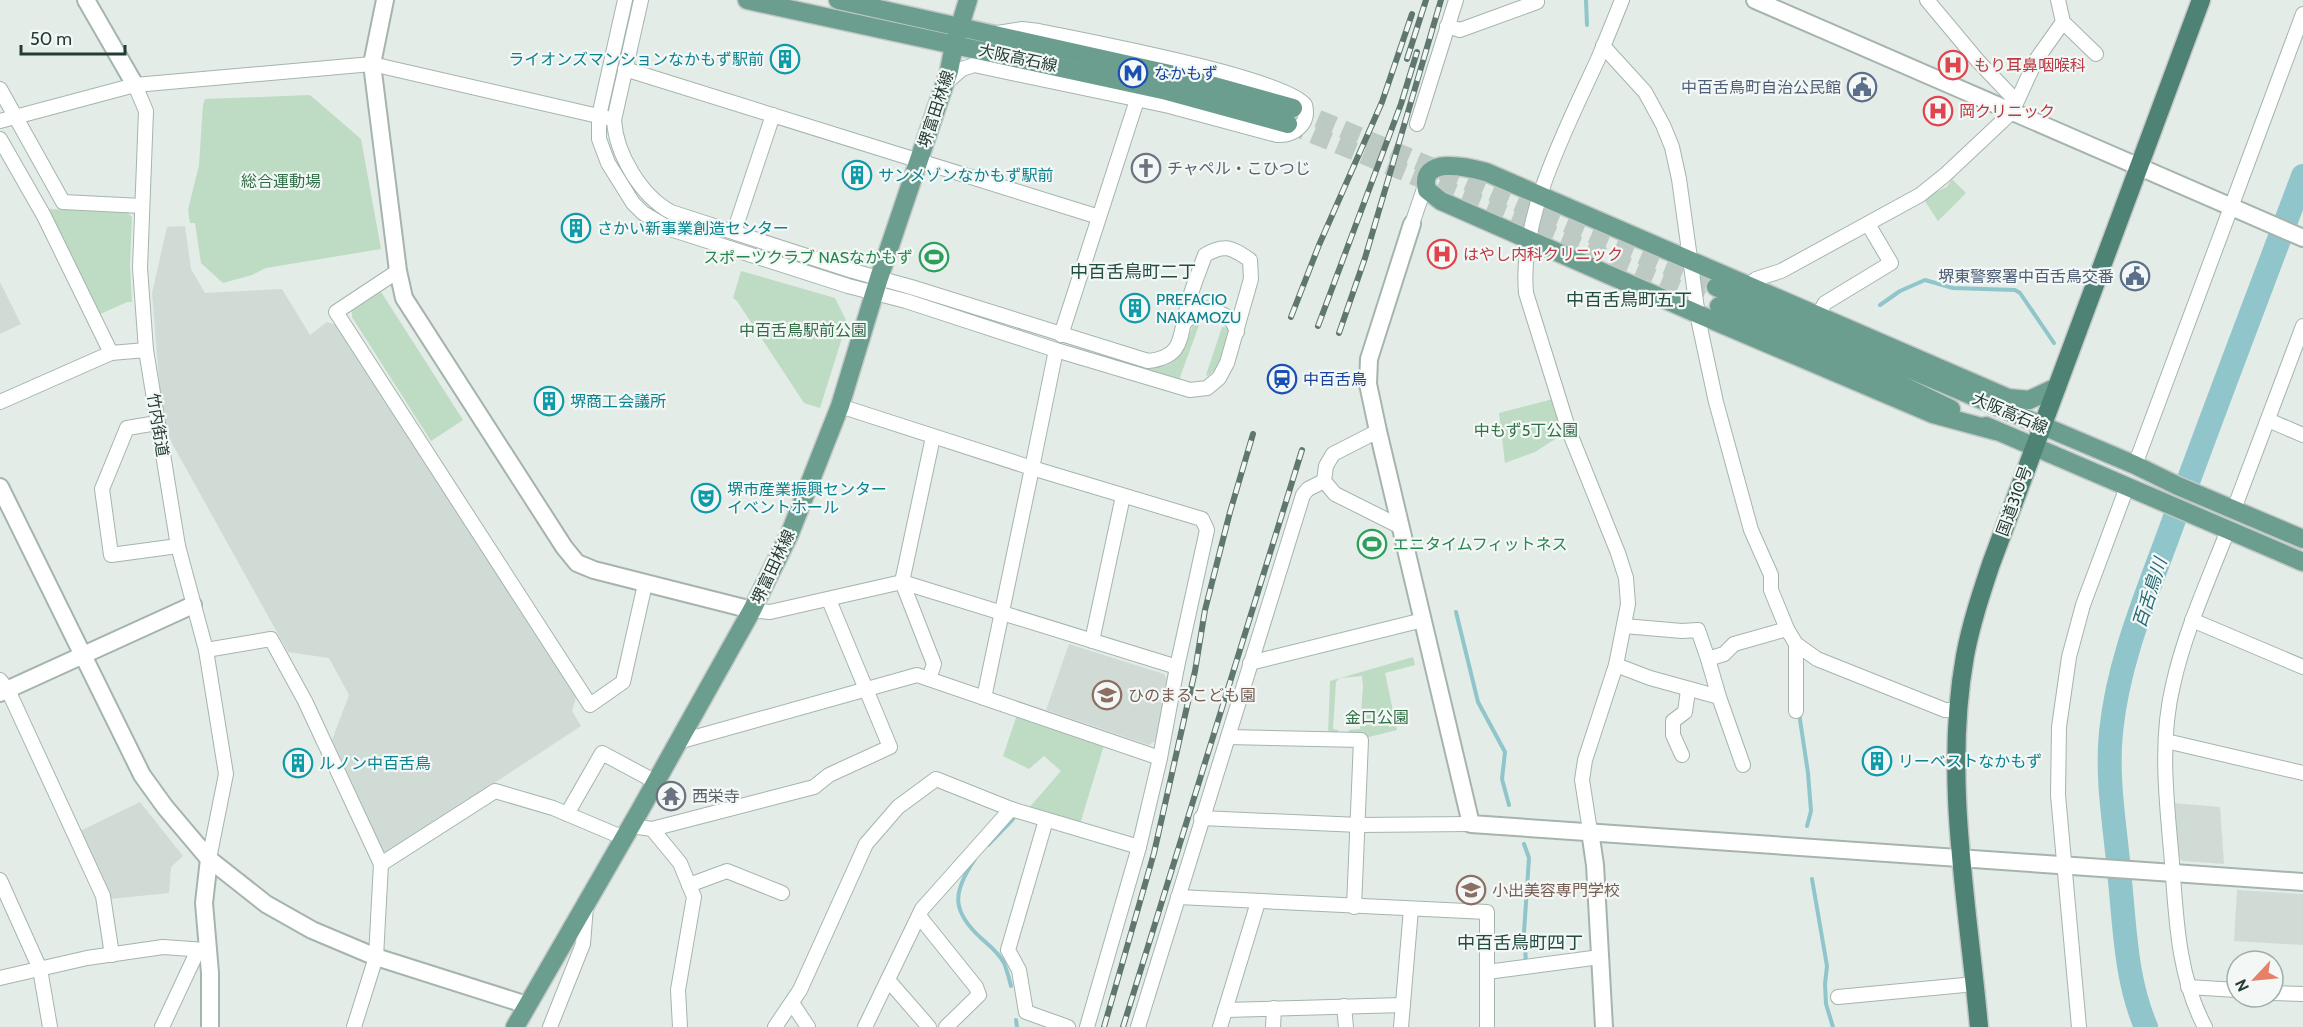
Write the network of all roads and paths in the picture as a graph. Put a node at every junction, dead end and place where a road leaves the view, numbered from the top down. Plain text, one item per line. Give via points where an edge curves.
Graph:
1 (86, 0) edge
2 (385, 0) edge
3 (625, 0) edge
4 (641, 0) edge
5 (747, 0) edge
6 (838, 0) edge
7 (968, 0) edge
8 (1456, 0) edge
9 (1622, 0) edge
10 (1755, 0) edge
11 (1927, 0) edge
12 (2058, 0) edge
13 (2201, 0) edge
14 (1537, 2) dead end
15 (2303, 14) edge
16 (2063, 22) junction
17 (1447, 26) junction
18 (960, 27) junction
19 (996, 34) junction
20 (954, 45) junction
21 (1603, 46) junction
22 (2096, 54) dead end
23 (372, 64) junction
24 (625, 69) junction
25 (945, 84) junction
26 (135, 85) junction
27 (0, 89) edge
28 (1137, 99) junction
29 (2014, 106) junction
30 (773, 115) junction
31 (599, 116) junction
32 (15, 117) junction
33 (614, 120) junction
34 (0, 121) edge
35 (1417, 124) dead end
36 (0, 140) edge
37 (920, 161) junction
38 (2138, 167) junction
39 (1428, 176) junction
40 (1542, 194) junction
41 (1449, 204) junction
42 (142, 206) junction
43 (2231, 208) junction
44 (1099, 217) junction
45 (1412, 224) junction
46 (1868, 224) junction
47 (735, 232) junction
48 (2303, 238) edge
49 (1529, 240) junction
50 (1690, 259) junction
51 (398, 272) junction
52 (877, 285) junction
53 (1749, 285) junction
54 (1716, 287) tunnel mouth
55 (1719, 306) tunnel mouth
56 (1698, 314) junction
57 (1818, 315) junction
58 (1185, 322) junction
59 (1237, 332) junction
60 (1061, 335) junction
61 (2301, 336) edge
62 (146, 350) junction
63 (1056, 350) junction
64 (111, 353) junction
65 (2056, 387) junction
66 (0, 402) edge
67 (840, 406) junction
68 (2268, 420) junction
69 (157, 423) junction
70 (2042, 427) junction
71 (1378, 431) junction
72 (1995, 431) junction
73 (2303, 435) edge
74 (933, 437) junction
75 (2033, 448) junction
76 (2135, 465) junction
77 (1032, 468) junction
78 (1324, 481) junction
79 (0, 487) edge
80 (2127, 487) junction
81 (1123, 496) junction
82 (2234, 509) junction
83 (1401, 527) junction
84 (2228, 530) junction
85 (2303, 539) edge
86 (178, 546) junction
87 (2303, 562) edge
88 (902, 582) junction
89 (645, 584) junction
90 (829, 600) junction
91 (193, 605) junction
92 (752, 610) junction
93 (1001, 612) junction
94 (1423, 620) junction
95 (2192, 620) junction
96 (1624, 626) junction
97 (1787, 628) junction
98 (1092, 641) junction
99 (1796, 644) junction
100 (206, 650) junction
101 (83, 655) junction
102 (1708, 659) junction
103 (1250, 663) junction
104 (1616, 664) junction
105 (1177, 667) junction
106 (2303, 667) edge
107 (928, 679) junction
108 (3, 688) edge
109 (866, 690) junction
110 (1688, 690) junction
111 (1719, 697) junction
112 (984, 698) junction
113 (1796, 711) dead end
114 (1959, 711) junction
115 (1228, 737) junction
116 (2166, 741) junction
117 (678, 742) junction
118 (1682, 754) dead end
119 (1160, 758) junction
120 (1743, 765) dead end
121 (2303, 774) edge
122 (656, 782) junction
123 (1011, 809) junction
124 (567, 814) junction
125 (1201, 818) junction
126 (1046, 820) junction
127 (1471, 824) junction
128 (1359, 825) junction
129 (652, 829) junction
130 (1590, 831) junction
131 (628, 832) junction
132 (1138, 847) junction
133 (209, 859) junction
134 (1962, 860) junction
135 (381, 864) junction
136 (2064, 866) junction
137 (2173, 873) junction
138 (0, 880) edge
139 (2303, 882) edge
140 (689, 885) junction
141 (782, 893) dead end
142 (1178, 897) junction
143 (1258, 902) junction
144 (586, 904) junction
145 (1354, 907) junction
146 (1411, 909) junction
147 (919, 915) junction
148 (202, 950) junction
149 (112, 955) junction
150 (376, 957) junction
151 (1600, 957) junction
152 (40, 969) junction
153 (1487, 972) junction
154 (0, 978) edge
155 (888, 980) junction
156 (1975, 984) junction
157 (2188, 987) junction
158 (2225, 989) edge
159 (2285, 993) edge
160 (2303, 994) edge
161 (1838, 997) dead end
162 (792, 1004) junction
163 (527, 1005) junction
164 (1403, 1005) junction
165 (1344, 1006) junction
166 (1274, 1008) junction
167 (1225, 1010) junction
168 (50, 1027) edge
169 (162, 1027) edge
170 (210, 1027) edge
171 (354, 1027) edge
172 (515, 1027) edge
173 (550, 1027) edge
174 (680, 1027) edge
175 (775, 1027) edge
176 (808, 1027) edge
177 (865, 1027) edge
178 (928, 1027) edge
179 (946, 1027) edge
180 (1068, 1027) edge
181 (1087, 1027) edge
182 (1138, 1027) edge
183 (1220, 1027) edge
184 (1273, 1027) edge
185 (1346, 1027) edge
186 (1401, 1027) edge
187 (1487, 1027) edge
188 (1604, 1027) edge
189 (1978, 1027) edge
190 (2079, 1027) edge
191 (2205, 1027) edge

1 - 26 street, 竹内街道
2 - 23 street
3 - 31 street
4 - 24 street
5 - 20 main road, 大阪高石線
6 - 18 main road, 大阪高石線
7 - 18 main road, 堺富田林線
8 - 17 street
9 - 21 street
10 - 29 street
11 - 29 street
12 - 16 street
13 - 38 highway, 国道310号
14 - 17 street via 1460,30
15 - 43 street
16 - 22 street
16 - 29 street via 2036,60
17 - 35 street
18 - 19 main road, 大阪高石線
18 - 20 main road, 堺富田林線
19 - 20 main road, 大阪高石線 via 1170,74 1290,116
19 - 28 street via 1022,29 1039,31 1188,64 1293,94 1304,102 1307,111 1300,128 1281,136
20 - 25 main road, 堺富田林線
21 - 40 street via 1565,128
21 - 50 street via 1645,92 1669,136
23 - 26 street
23 - 31 street
23 - 51 street
24 - 30 street
24 - 33 street
25 - 28 street via 962,69 974,65
25 - 37 main road, 堺富田林線
26 - 32 street
26 - 42 street, 竹内街道 via 146,111
27 - 32 street
28 - 44 street
29 - 38 street
29 - 46 street via 1920,195
30 - 37 street
30 - 47 street
31 - 33 street
31 - 52 street via 599,139 608,163 633,202 655,222
32 - 34 street
32 - 42 street via 63,202
33 - 47 street via 618,146 656,204
36 - 64 street via 44,216
37 - 44 street
37 - 52 main road, 堺富田林線
38 - 43 street
38 - 65 highway, 国道310号
39 - 40 main road via 1441,166 1469,168
39 - 41 main road via 1426,187 1430,194
39 - 45 street
40 - 49 street
40 - 50 main road
41 - 45 street via 1428,205
41 - 49 main road
42 - 62 street, 竹内街道 via 140,268
43 - 48 street
43 - 76 street
44 - 60 street
45 - 71 street via 1369,359 1368,384
46 - 53 street
46 - 57 street via 1891,262 1825,303
47 - 52 street via 853,271
49 - 56 main road
49 - 96 street via 1524,270 1526,292 1569,431 1626,578 1628,604
50 - 53 main road
50 - 56 street
51 - 89 street via 404,298 564,547 577,563
51 - 89 street via 336,312 590,705 623,682
52 - 60 street
52 - 63 street
52 - 67 main road, 堺富田林線
53 - 57 main road
54 - 70 main road, 大阪高石線
55 - 72 main road, 大阪高石線 via 1885,377
56 - 72 main road via 1933,414
56 - 97 street via 1716,402 1751,530 1772,575 1771,590
57 - 65 main road via 2008,398 2029,400
58 - 59 street via 1205,308 1233,321
58 - 59 street via 1205,255 1215,249 1233,248 1250,260 1251,279
58 - 60 street via 1179,344 1161,360 1148,361
59 - 63 street via 1219,378 1207,387 1190,390
61 - 68 street
62 - 64 street
62 - 69 street, 竹内街道
63 - 77 street
64 - 66 street
65 - 70 highway, 国道310号
67 - 74 street
67 - 92 main road, 堺富田林線 via 790,533
68 - 73 street
68 - 82 street
69 - 86 street, 竹内街道
69 - 86 street via 127,428 102,489 111,555
70 - 75 highway, 国道310号
70 - 76 main road, 大阪高石線
71 - 78 street via 1333,454
71 - 83 street
72 - 75 main road, 大阪高石線
74 - 77 street
74 - 88 street
75 - 80 main road, 大阪高石線
75 - 114 highway, 国道310号 via 1974,616
76 - 82 main road, 大阪高石線
77 - 81 street
77 - 93 street
78 - 83 street via 1335,494
78 - 103 street via 1303,495
79 - 101 street
80 - 84 main road, 大阪高石線
80 - 136 street via 2083,605 2069,657 2059,727 2058,795
81 - 98 street
81 - 105 street via 1202,519 1206,524
82 - 85 main road, 大阪高石線
83 - 94 street
84 - 87 main road, 大阪高石線
84 - 95 street
86 - 91 street, 竹内街道
88 - 90 street
88 - 93 street
88 - 107 street via 934,664
89 - 92 street
90 - 92 street via 770,612
90 - 109 street
91 - 100 street, 竹内街道
91 - 101 street
92 - 117 main road, 堺富田林線
93 - 98 street
93 - 112 street
94 - 103 street
94 - 127 street
95 - 106 street
95 - 116 street via 2172,686
96 - 102 street via 1698,630
96 - 104 street
97 - 99 street
97 - 102 street via 1734,644 1724,654
98 - 105 street
99 - 113 street
99 - 114 street via 1817,659 1945,710
100 - 133 street, 竹内街道 via 226,774
100 - 135 street via 271,639 306,701
101 - 108 street
101 - 133 street via 142,775
102 - 111 street
103 - 115 street
104 - 110 street
104 - 130 street via 1585,760 1582,780
105 - 119 street
107 - 109 street via 917,675
107 - 112 street
108 - 149 street via 103,896
109 - 117 street
109 - 129 street via 890,747 829,775 814,787
110 - 111 street
110 - 118 street via 1684,712 1673,721 1673,735
111 - 120 street
112 - 119 street
114 - 134 highway, 国道310号 via 1957,770
115 - 125 street
115 - 128 street via 1361,740
116 - 121 street
116 - 137 street
117 - 122 main road, 堺富田林線
119 - 132 street
122 - 124 street via 602,753
122 - 131 main road, 堺富田林線
123 - 126 street
123 - 147 street
123 - 162 street via 936,779 898,807 866,844
124 - 131 street
124 - 135 street via 495,791
125 - 128 street
125 - 142 street
126 - 132 street
126 - 180 street via 1008,950 1019,970 1026,1012
127 - 128 street
127 - 130 street
128 - 145 street
129 - 131 street
129 - 140 street via 680,864
130 - 134 street
130 - 151 street
131 - 144 main road, 堺富田林線
132 - 181 street
133 - 148 street
133 - 150 street via 266,904 312,930
134 - 136 street
134 - 156 highway, 国道310号
135 - 150 street
136 - 137 street
136 - 190 street
137 - 139 street
137 - 157 street
138 - 152 street
140 - 141 street via 727,871
140 - 174 street via 694,897 678,990
142 - 143 street
142 - 182 street
143 - 145 street
143 - 167 street
144 - 163 main road, 堺富田林線
144 - 173 street via 583,944
145 - 146 street
146 - 153 street via 1487,912
146 - 164 street
147 - 155 street
147 - 179 street via 979,995
148 - 149 street via 162,947
148 - 169 street
148 - 170 street via 210,973
149 - 152 street
150 - 163 street
150 - 171 street
151 - 153 street
151 - 188 street
152 - 154 street
152 - 168 street
153 - 187 street
155 - 177 street
155 - 178 street
156 - 161 street
156 - 189 highway, 国道310号
157 - 158 street
157 - 191 street
159 - 160 street
162 - 175 street
162 - 176 street
163 - 172 main road, 堺富田林線
164 - 165 street
164 - 186 street
165 - 166 street
165 - 185 street
166 - 167 street
166 - 184 street
167 - 183 street

